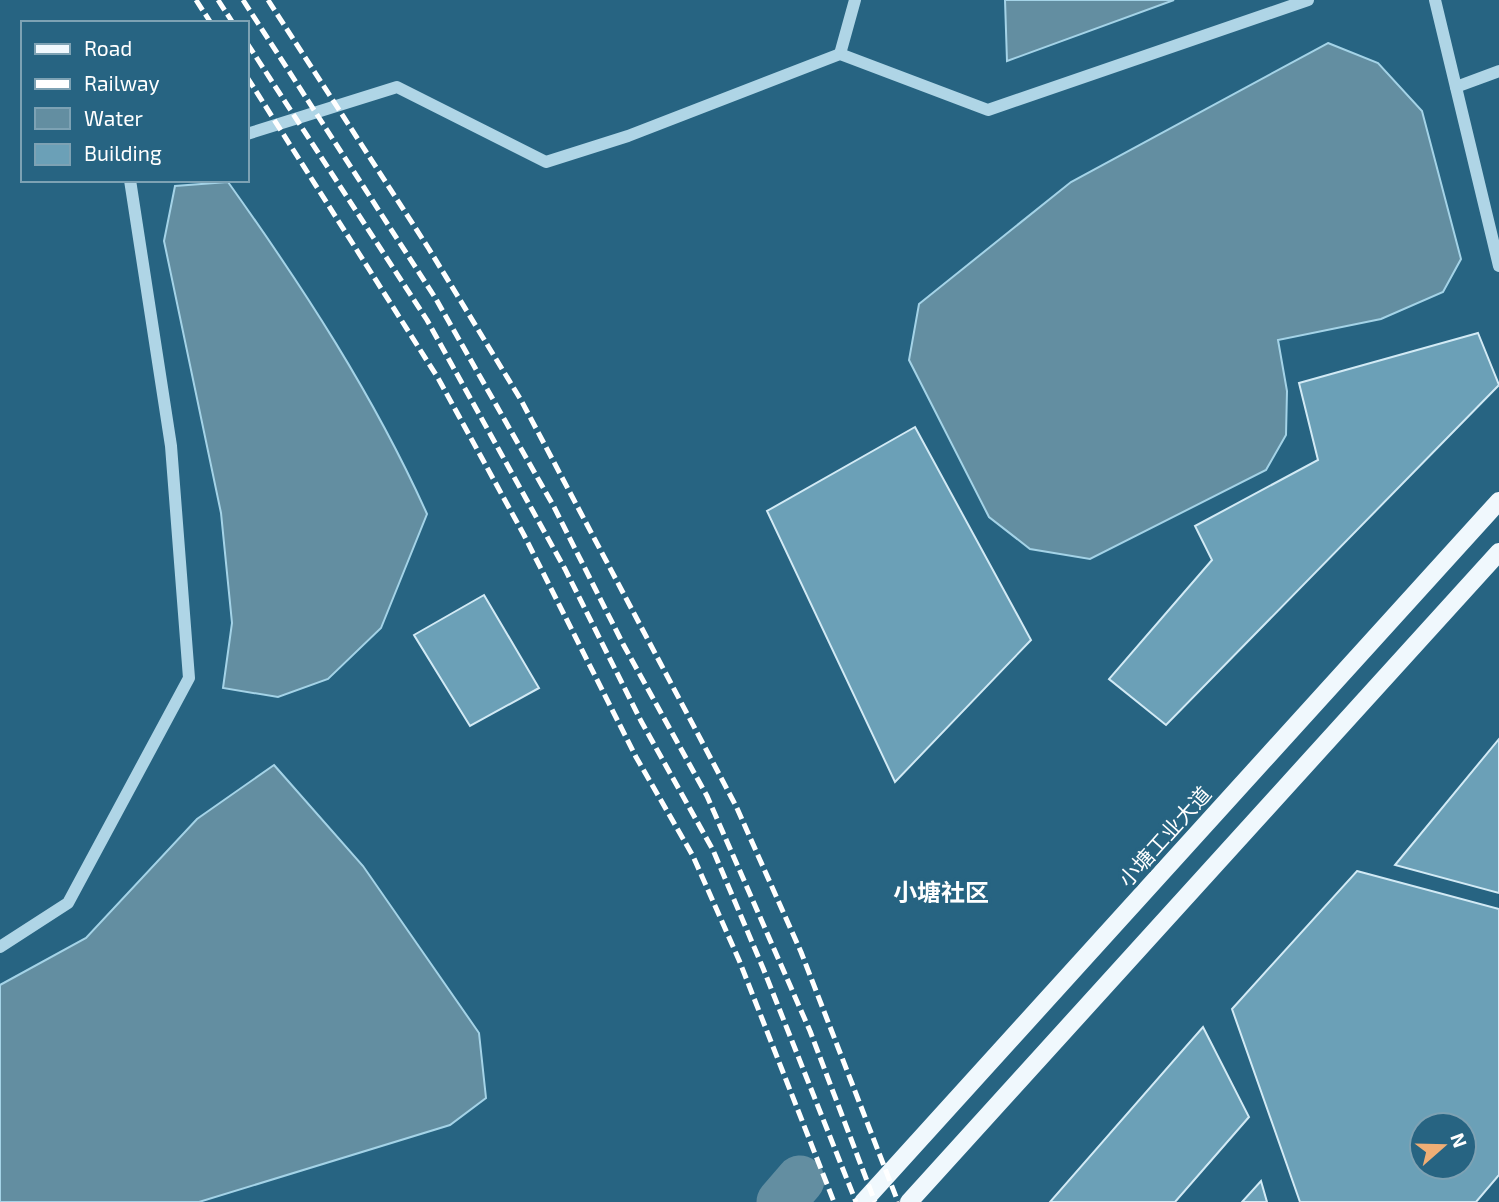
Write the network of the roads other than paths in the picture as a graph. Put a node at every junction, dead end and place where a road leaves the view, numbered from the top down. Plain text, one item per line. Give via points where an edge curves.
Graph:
1 (855, 0) edge
2 (1308, 0) edge
3 (1435, 0) edge
4 (840, 54) junction
5 (1499, 71) edge
6 (1456, 87) junction
7 (248, 134) edge
8 (130, 182) edge
9 (1499, 266) edge
10 (1499, 500) edge
11 (1499, 552) edge
12 (0, 947) edge
13 (863, 1202) edge
14 (909, 1202) edge

1 - 4 street
2 - 4 street via 988,110
3 - 6 street
4 - 7 street via 628,136 546,162 397,87
5 - 6 street
6 - 9 street
8 - 12 street via 171,446 189,678 68,903
10 - 13 main road, 小塘工业大道
11 - 14 main road

